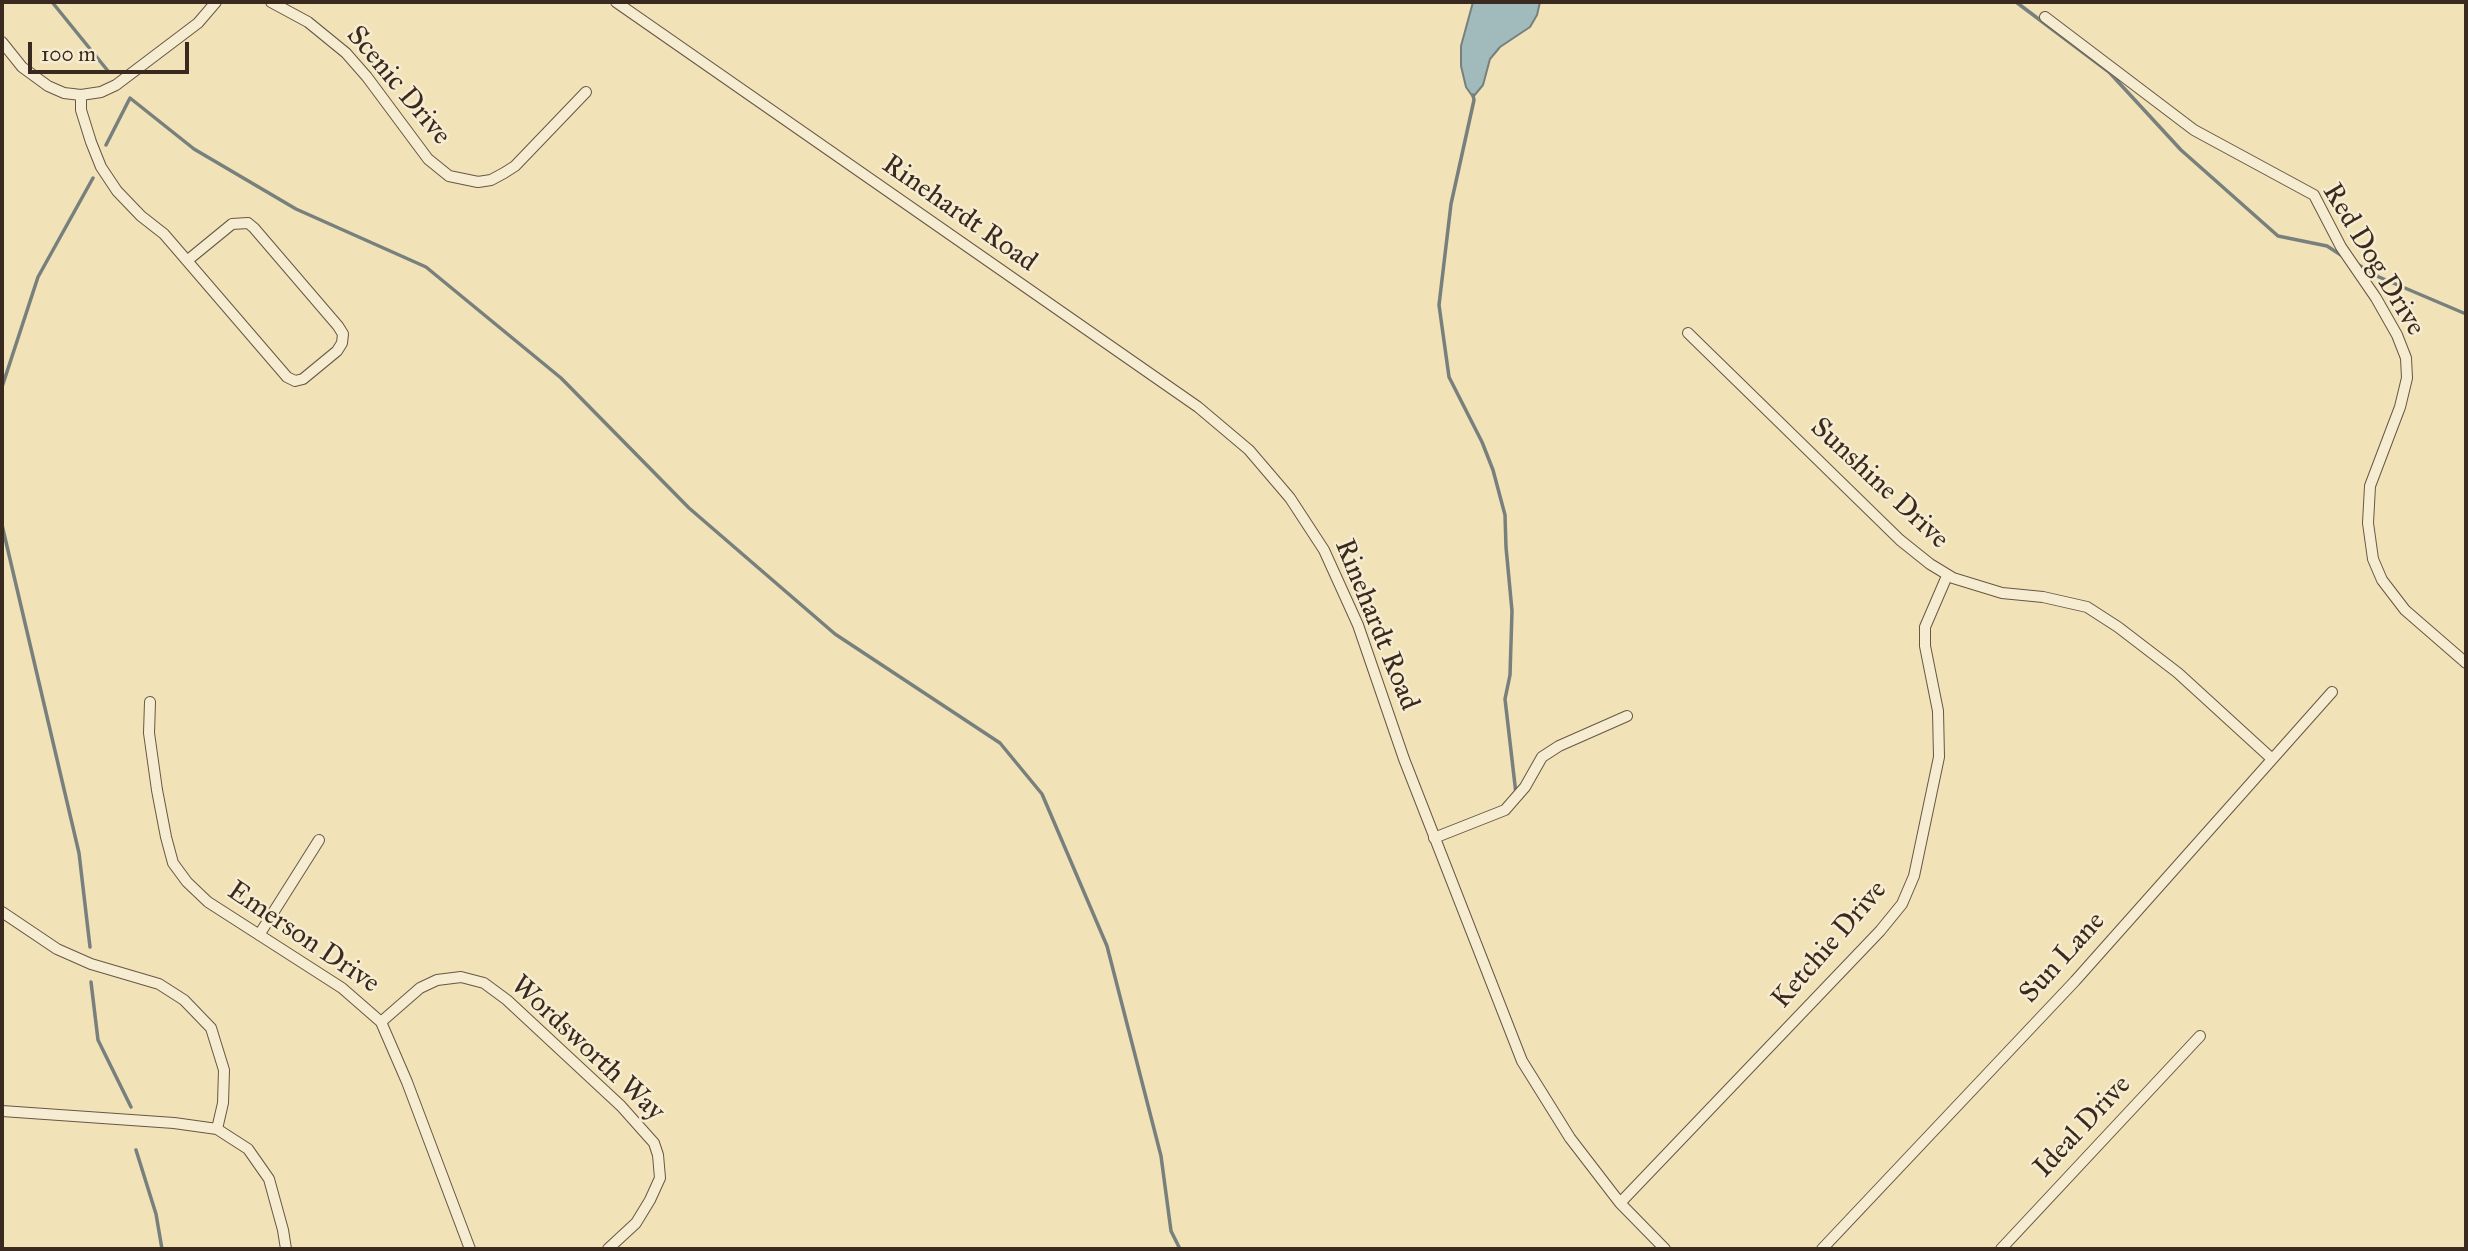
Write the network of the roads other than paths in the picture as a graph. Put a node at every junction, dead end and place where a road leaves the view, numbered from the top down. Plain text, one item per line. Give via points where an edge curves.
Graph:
1 (216, 2) edge
2 (271, 2) edge
3 (617, 2) edge
4 (2045, 17) dead end
5 (2, 42) edge
6 (586, 92) dead end
7 (81, 95) junction
8 (188, 260) junction
9 (1688, 333) dead end
10 (1947, 576) junction
11 (2466, 663) edge
12 (2332, 691) dead end
13 (150, 702) dead end
14 (1627, 716) dead end
15 (2271, 758) junction
16 (1434, 838) junction
17 (319, 840) dead end
18 (2, 912) edge
19 (260, 935) junction
20 (381, 1022) junction
21 (2200, 1036) dead end
22 (2, 1111) edge
23 (217, 1129) junction
24 (1620, 1203) junction
25 (286, 1249) edge
26 (470, 1249) edge
27 (608, 1249) edge
28 (1665, 1249) edge
29 (1822, 1249) edge
30 (2001, 1249) edge

1 - 7 street via 198,23 116,85
2 - 6 street, Scenic Drive via 308,22 346,53 428,159 449,176 478,182 504,173
3 - 16 street, Rinehardt Road via 1198,407 1250,450 1290,498 1324,550 1357,625
4 - 11 street, Red Dog Drive via 2194,130 2314,195 2341,247 2398,335 2406,358 2400,407 2370,486 2368,523 2373,559 2404,610
5 - 7 street via 36,79
7 - 8 street via 81,110 106,175
8 - 8 street via 287,377 303,379 342,343 338,326 248,223 232,224
9 - 10 street, Sunshine Drive via 1900,540
10 - 15 street, Sunshine Drive via 2002,593 2087,607 2178,673
10 - 24 street, Ketchie Drive via 1925,627 1938,711 1939,757 1914,876 1902,904
12 - 15 street, Sun Lane
13 - 19 street, Emerson Drive via 157,790 173,863 208,902
14 - 16 street via 1542,757 1505,810
15 - 29 street, Sun Lane via 2075,981
16 - 24 street, Rinehardt Road via 1522,1061 1570,1138
17 - 19 street
18 - 23 street via 57,949 159,984 184,1000 211,1028 224,1070
19 - 20 street, Emerson Drive via 342,988
20 - 26 street, Emerson Drive
20 - 27 street, Wordsworth Way via 420,988 437,980 461,977 484,984 621,1106 654,1143 660,1178 636,1223
21 - 30 street, Ideal Drive
22 - 23 street
23 - 25 street via 248,1149 270,1180
24 - 28 street, Rinehardt Road

